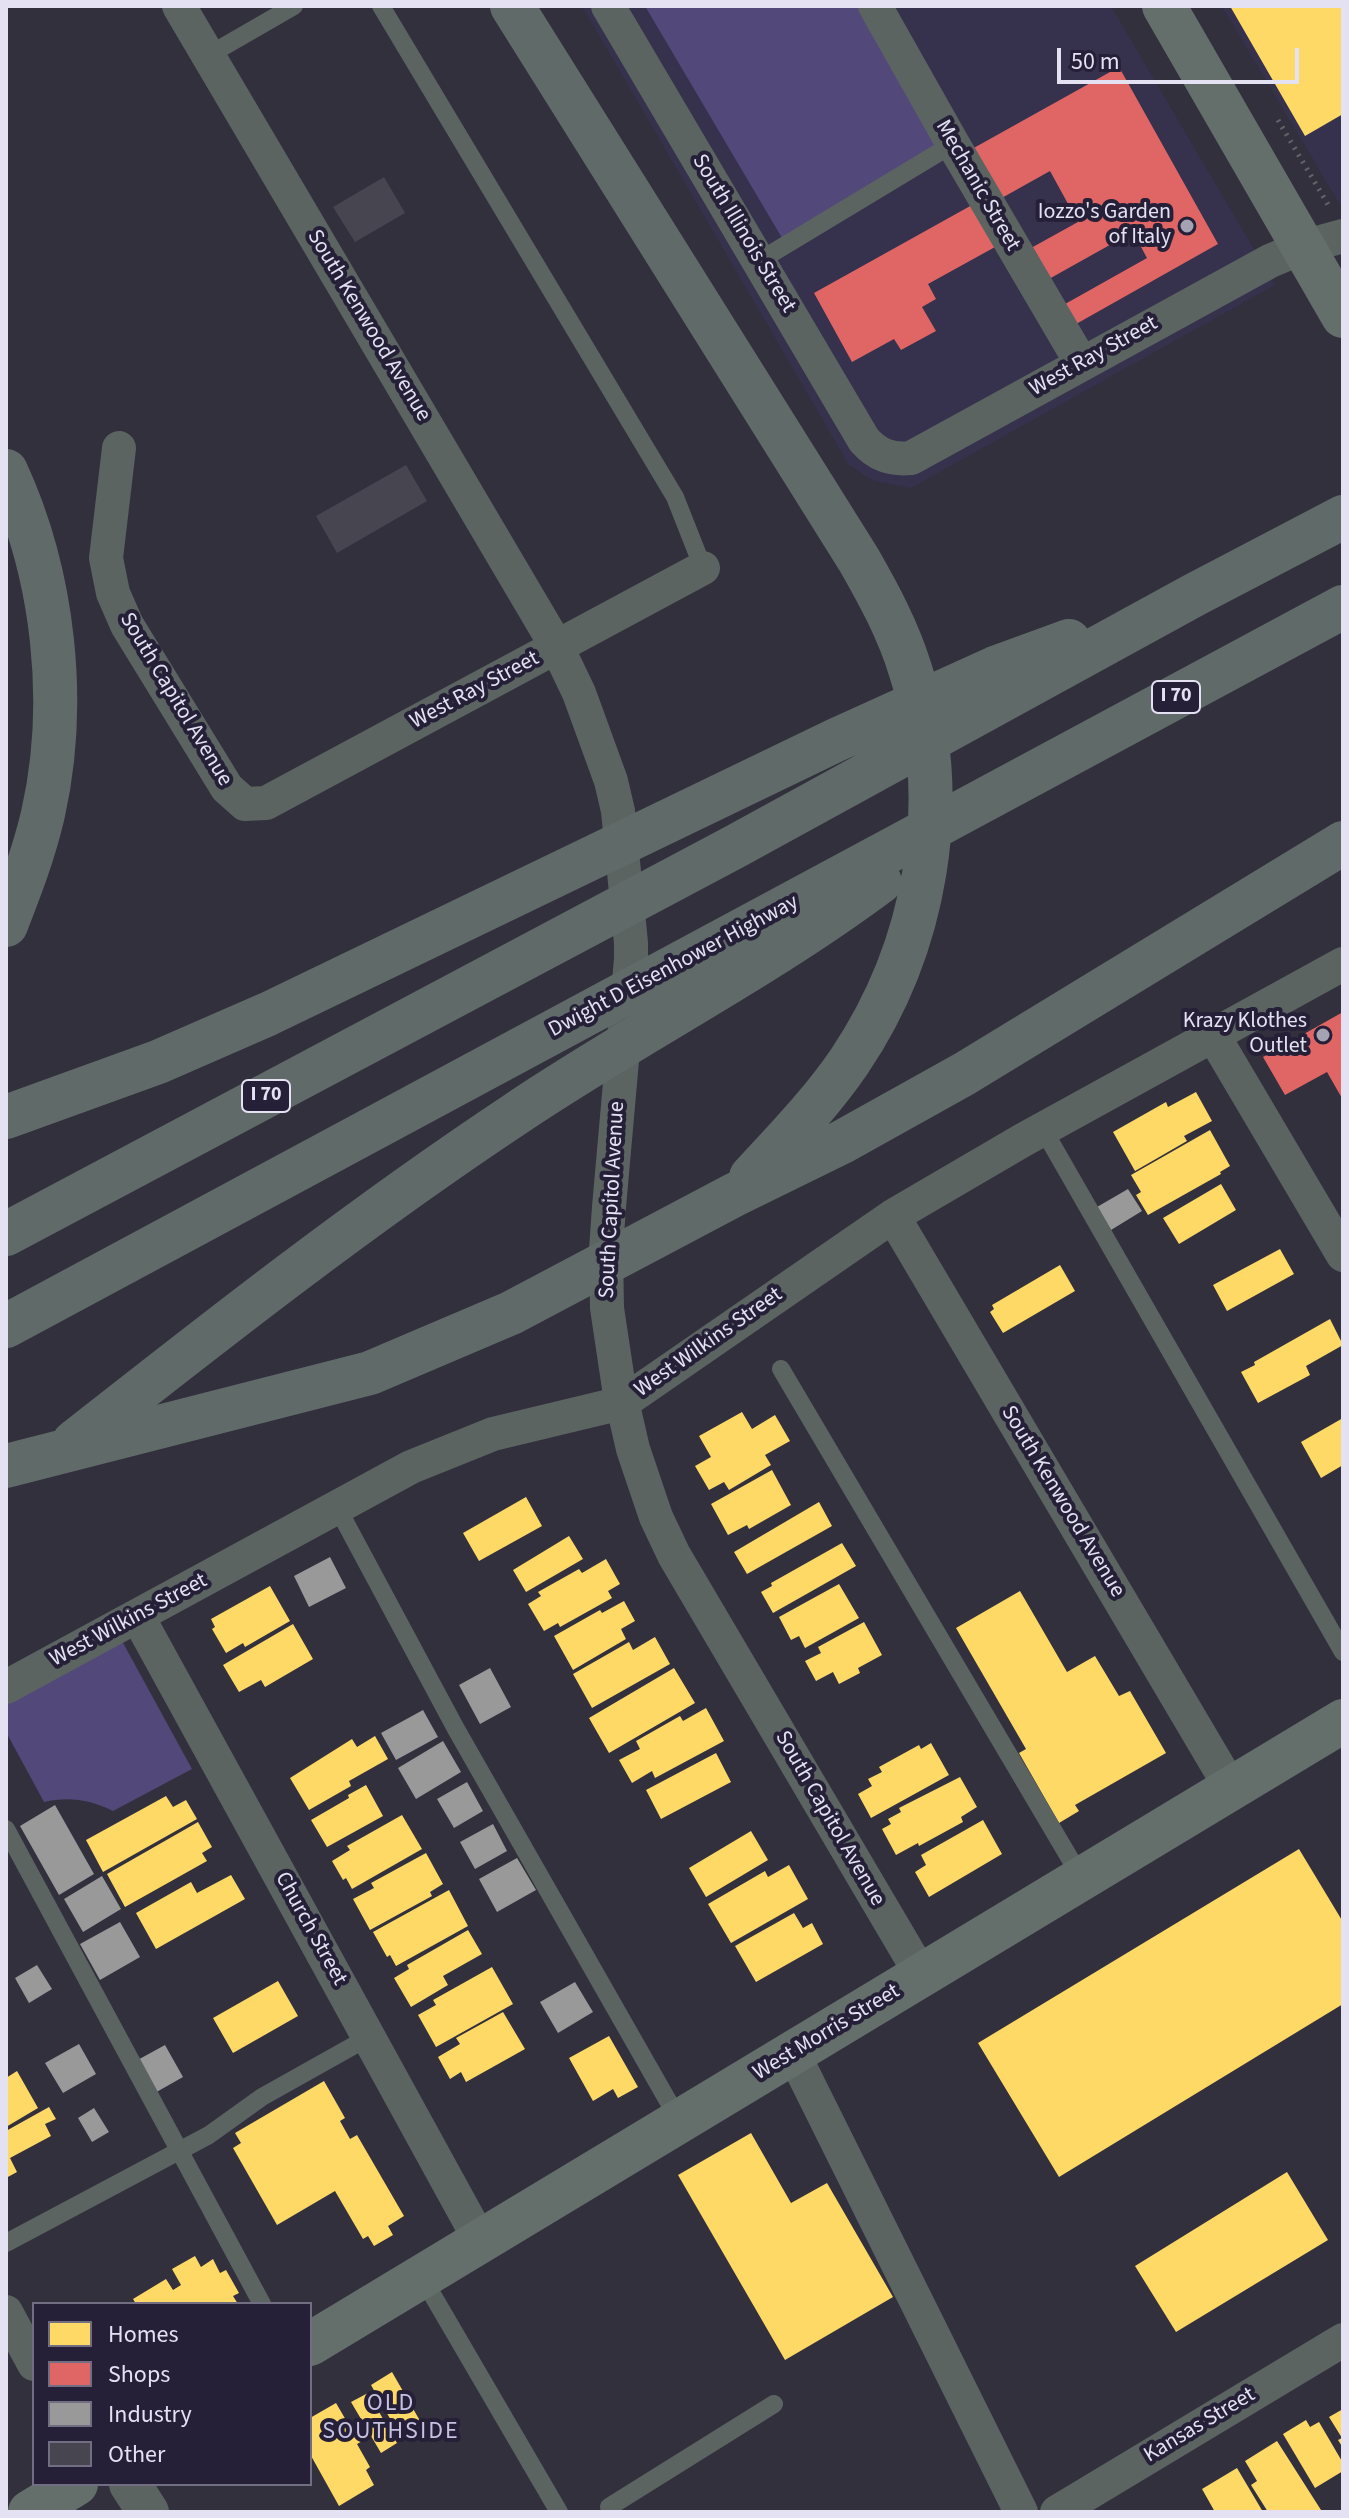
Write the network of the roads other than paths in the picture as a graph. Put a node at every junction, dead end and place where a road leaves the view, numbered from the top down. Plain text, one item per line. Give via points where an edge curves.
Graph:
1 (179, 6) edge
2 (294, 6) edge
3 (381, 6) edge
4 (512, 6) edge
5 (608, 6) edge
6 (875, 6) edge
7 (1164, 6) edge
8 (209, 55) junction
9 (953, 144) junction
10 (1323, 241) edge
11 (759, 261) junction
12 (1343, 316) edge
13 (1082, 364) junction
14 (119, 448) dead end
15 (884, 456) joint
16 (6, 471) edge
17 (1335, 521) edge
18 (703, 568) joint
19 (1343, 607) edge
20 (557, 647) junction
21 (1003, 682) junction
22 (245, 804) joint
23 (1343, 843) edge
24 (844, 893) junction
25 (6, 925) edge
26 (1343, 964) edge
27 (1213, 1035) junction
28 (6, 1117) edge
29 (1043, 1129) junction
30 (734, 1195) junction
31 (893, 1216) junction
32 (6, 1234) edge
33 (1343, 1255) edge
34 (6, 1326) edge
35 (781, 1369) dead end
36 (622, 1403) junction
37 (6, 1466) edge
38 (6, 1496) edge
39 (337, 1507) junction
40 (138, 1617) junction
41 (1343, 1652) edge
42 (6, 1687) edge
43 (1343, 1721) edge
44 (1231, 1788) junction
45 (6, 1829) edge
46 (1082, 1879) junction
47 (922, 1976) junction
48 (369, 2037) junction
49 (793, 2053) junction
50 (680, 2122) junction
51 (178, 2151) junction
52 (481, 2242) junction
53 (6, 2243) edge
54 (422, 2277) junction
55 (261, 2302) edge
56 (6, 2312) edge
57 (1343, 2340) edge
58 (312, 2343) edge
59 (32, 2360) edge
60 (774, 2404) dead end
61 (73, 2486) edge
62 (131, 2486) edge
63 (609, 2507) dead end
64 (30, 2512) edge
65 (148, 2512) edge
66 (559, 2512) edge
67 (1021, 2512) edge
68 (1057, 2512) edge

1 - 8 street, South Kenwood Avenue
2 - 8 lane
3 - 18 lane via 675,497
4 - 30 highway via 859,560 897,633 922,712 932,815 919,900 896,977 849,1062
5 - 11 street, South Illinois Street
6 - 9 street, Mechanic Street
7 - 10 main road
8 - 20 street, South Kenwood Avenue
9 - 11 lane
9 - 13 street, Mechanic Street
10 - 12 main road
10 - 13 street, West Ray Street via 1270,261
11 - 15 street, South Illinois Street via 864,440
13 - 15 street, West Ray Street via 911,458
14 - 22 street, South Capitol Avenue via 106,558 113,593 127,625 227,788
16 - 25 highway via 44,590 54,710 43,815
17 - 21 highway, I 70 via 1194,595
18 - 20 street, West Ray Street
19 - 24 highway, Dwight D Eisenhower Highway / I 70 via 1009,786
20 - 22 street, West Ray Street via 266,803
20 - 36 street, South Capitol Avenue via 611,781 631,943 606,1250 607,1308
21 - 28 highway via 836,740 199,1045
21 - 32 highway, I 70 via 846,786
23 - 30 highway via 964,1074
24 - 34 highway, Dwight D Eisenhower Highway / I 70 via 734,934
24 - 38 highway via 727,985 515,1113 301,1265
26 - 27 street, West Wilkins Street
27 - 29 street, West Wilkins Street
27 - 33 street
29 - 31 street, West Wilkins Street
29 - 41 lane
30 - 37 highway via 511,1313 370,1373
31 - 36 street, West Wilkins Street
31 - 44 street, South Kenwood Avenue
35 - 46 lane
36 - 39 street, West Wilkins Street via 480,1438
36 - 47 street, South Capitol Avenue via 646,1490 674,1555
39 - 40 street, West Wilkins Street
39 - 50 lane via 456,1729
40 - 42 street, West Wilkins Street
40 - 48 street, Church Street
43 - 44 main road, West Morris Street
44 - 46 main road, West Morris Street
45 - 51 lane
46 - 47 main road, West Morris Street
47 - 49 main road, West Morris Street
48 - 51 lane
48 - 52 street, Church Street
49 - 50 main road, West Morris Street
49 - 67 street
50 - 52 main road, West Morris Street
51 - 53 lane
51 - 55 lane
52 - 54 main road, West Morris Street
54 - 58 main road, West Morris Street
54 - 66 lane
56 - 59 street
57 - 68 street, Kansas Street
60 - 63 lane
61 - 64 main road
62 - 65 street

